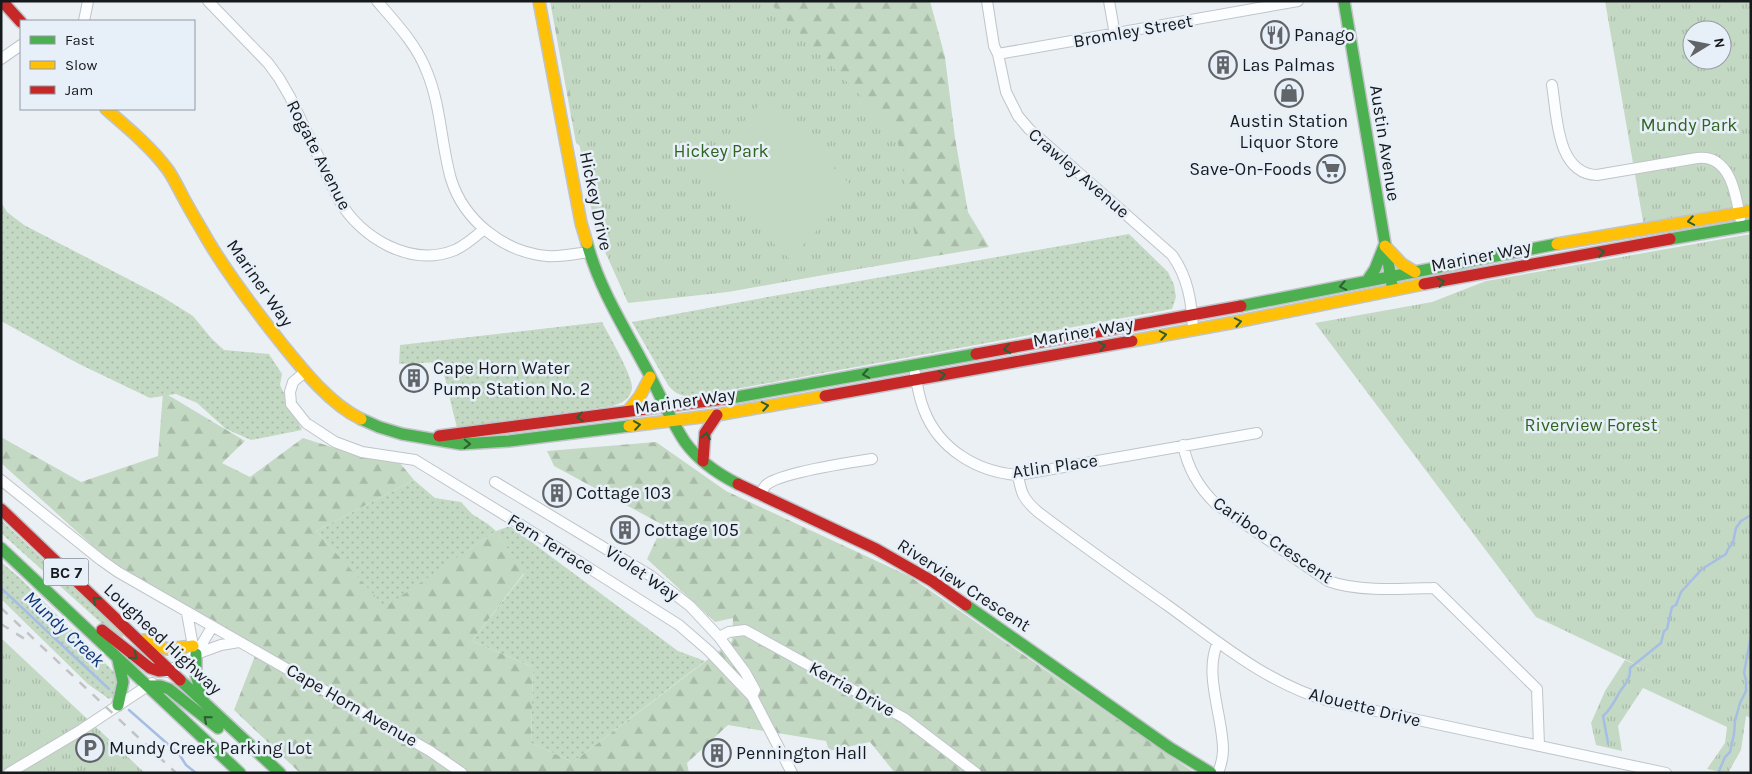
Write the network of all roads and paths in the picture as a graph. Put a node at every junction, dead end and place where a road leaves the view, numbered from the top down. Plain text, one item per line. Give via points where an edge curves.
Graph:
1 (2, 1) edge
2 (88, 1) edge
3 (208, 1) edge
4 (377, 1) edge
5 (539, 1) edge
6 (987, 1) edge
7 (1109, 1) edge
8 (1298, 1) edge
9 (1344, 1) edge
10 (84, 20) edge
11 (20, 21) edge
12 (1115, 35) junction
13 (20, 46) edge
14 (998, 54) junction
15 (1, 60) edge
16 (1552, 84) dead end
17 (107, 110) edge
18 (1745, 211) edge
19 (1746, 226) edge
20 (483, 230) junction
21 (1385, 245) junction
22 (588, 252) junction
23 (1414, 272) junction
24 (1391, 277) junction
25 (1367, 281) junction
26 (1394, 291) junction
27 (1193, 315) junction
28 (1193, 330) junction
29 (914, 366) junction
30 (305, 372) junction
31 (650, 377) junction
32 (916, 380) junction
33 (666, 407) junction
34 (628, 411) junction
35 (717, 415) junction
36 (674, 421) junction
37 (1256, 433) dead end
38 (418, 437) junction
39 (1183, 445) junction
40 (872, 459) dead end
41 (703, 461) junction
42 (1018, 475) junction
43 (1, 480) edge
44 (495, 482) dead end
45 (760, 495) junction
46 (1, 509) edge
47 (1, 548) edge
48 (27, 572) junction
49 (187, 613) junction
50 (210, 625) junction
51 (131, 633) junction
52 (192, 633) joint
53 (719, 637) junction
54 (239, 642) junction
55 (1218, 642) junction
56 (209, 649) joint
57 (191, 653) junction
58 (118, 658) junction
59 (170, 670) junction
60 (148, 686) junction
61 (752, 696) junction
62 (204, 702) junction
63 (118, 705) junction
64 (1539, 746) junction
65 (8, 773) edge
66 (240, 773) edge
67 (271, 773) edge
68 (280, 773) edge
69 (462, 773) edge
70 (792, 773) edge
71 (976, 773) edge
72 (1211, 773) edge
73 (1218, 773) edge
74 (1666, 773) edge

1 - 11 main road
2 - 10 street
3 - 20 street, Rogate Avenue via 274,71 290,97 339,200 363,229 396,249 428,255 454,250
4 - 20 street via 423,62 434,95 452,182
5 - 22 main road, Hickey Drive
6 - 14 street, Crawley Avenue
7 - 12 street
8 - 12 street, Bromley Street
9 - 21 main road, Austin Avenue
12 - 14 street, Bromley Street
13 - 15 street
14 - 27 street, Crawley Avenue via 1006,92 1023,123 1168,250 1185,278
16 - 18 street via 1562,148 1579,170 1597,175 1710,158 1726,172
17 - 30 main road, Mariner Way via 146,144 169,172 209,242 255,310
18 - 19 street
18 -> 23 main road, Mariner Way
26 -> 19 main road, Mariner Way
20 - 22 street via 527,252 546,256
21 - 23 main road
21 - 24 main road, Austin Avenue
21 - 25 main road
22 - 31 main road, Hickey Drive
23 - 24 main road, Mariner Way
24 - 25 main road, Mariner Way
24 - 26 main road, Austin Avenue
25 -> 27 main road, Mariner Way
28 -> 26 main road, Mariner Way
27 - 28 street, Crawley Avenue
27 -> 29 main road, Mariner Way
32 -> 28 main road, Mariner Way
29 - 32 street, Atlin Place
29 -> 33 main road, Mariner Way
30 - 38 main road, Mariner Way via 353,415 388,430
30 - 61 street, Fern Terrace via 293,382 290,392 291,404 306,424 335,442 362,452 415,460 518,522 679,625
31 - 33 main road, Hickey Drive
31 - 34 main road
35 -> 32 main road, Mariner Way
32 - 42 street, Atlin Place via 924,411 948,446 981,466
33 - 34 main road, Mariner Way
33 - 36 main road, Hickey Drive
34 -> 38 main road, Mariner Way
35 - 36 main road, Mariner Way
41 -> 35 main road via 706,433
38 -> 36 main road, Mariner Way via 474,444
36 - 41 main road, Riverview Crescent via 686,442
37 - 39 street, Atlin Place
39 - 42 street, Atlin Place
39 - 64 street, Cariboo Crescent via 1190,470 1207,495 1321,576 1346,586 1434,588 1536,689
40 - 45 street via 786,476 766,485
41 - 45 main road, Riverview Crescent via 724,477
42 - 55 street, Alouette Drive via 1021,493 1029,505
43 - 49 street, Cape Horn Avenue via 101,560
44 - 53 street, Violet Way via 651,576 690,606
45 - 72 main road, Riverview Crescent via 876,549 932,581 1170,748
51 -> 46 main road, Lougheed Highway / BC 7
47 - 48 main road, BC 7
48 - 58 main road, BC 7
48 -> 59 main road via 54,590 148,667
49 - 50 street, Cape Horn Avenue
49 - 52 street
50 - 54 street, Cape Horn Avenue
50 - 57 street
51 - 57 main road via 165,649
51 - 59 main road, Lougheed Highway / BC 7
52 - 57 main road via 188,642
53 - 61 street, Violet Way via 756,690
53 - 71 street, Kerria Drive via 745,630 904,718
54 - 56 street
54 - 69 street, Cape Horn Avenue via 422,746
55 - 64 street, Alouette Drive via 1272,677 1315,697
55 - 73 street via 1213,664 1223,747
56 - 57 main road via 201,655
57 - 59 street
57 - 62 main road
58 - 60 main road, BC 7
58 - 63 main road via 124,682
59 - 60 street
59 - 62 main road, Lougheed Highway / BC 7
60 - 63 street
60 - 66 main road, BC 7
67 -> 60 main road via 169,689
61 - 70 street, Fern Terrace
62 - 68 main road, Lougheed Highway / BC 7
63 - 65 street
64 - 74 street, Alouette Drive

